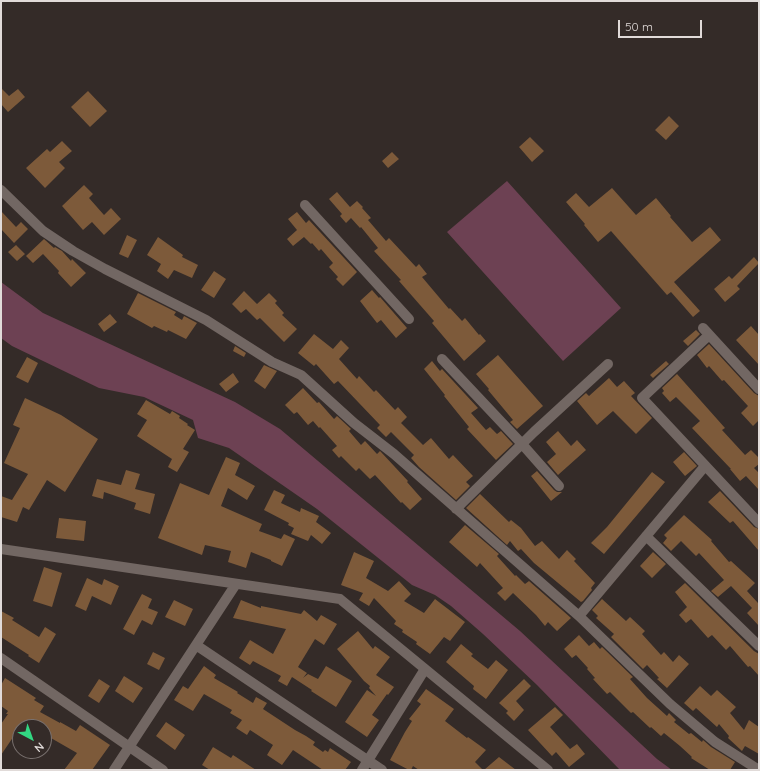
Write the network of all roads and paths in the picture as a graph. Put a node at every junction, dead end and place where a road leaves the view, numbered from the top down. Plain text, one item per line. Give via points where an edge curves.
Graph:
1 (1, 190) edge
2 (305, 205) dead end
3 (409, 320) dead end
4 (442, 359) dead end
5 (608, 364) dead end
6 (759, 389) edge
7 (522, 444) junction
8 (705, 466) junction
9 (559, 486) dead end
10 (456, 509) junction
11 (759, 523) edge
12 (646, 536) junction
13 (2, 551) edge
14 (236, 584) junction
15 (579, 616) junction
16 (196, 646) junction
17 (759, 646) edge
18 (1, 658) edge
19 (425, 669) junction
20 (129, 747) junction
21 (368, 761) junction
22 (114, 770) edge
23 (163, 770) edge
24 (362, 770) edge
25 (382, 770) edge
26 (548, 770) edge
27 (759, 770) edge

1 - 10 street via 43,231 73,251 206,320 272,362 301,375
2 - 3 street
4 - 7 street
5 - 7 street
6 - 8 street via 706,332 642,398
7 - 9 street
7 - 10 street
8 - 11 street
8 - 12 street
10 - 15 street
12 - 15 street
12 - 17 street
13 - 14 street
14 - 16 street
14 - 19 street via 340,599
15 - 27 street via 681,714 715,742
16 - 20 street
16 - 21 street
18 - 20 street
19 - 21 street
19 - 26 street
20 - 22 street
20 - 23 street
21 - 24 street
21 - 25 street

